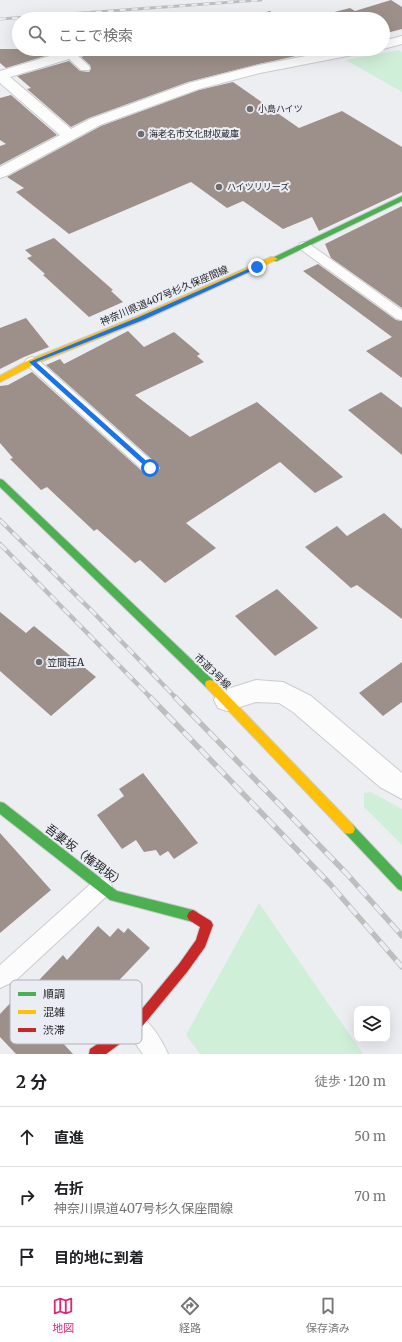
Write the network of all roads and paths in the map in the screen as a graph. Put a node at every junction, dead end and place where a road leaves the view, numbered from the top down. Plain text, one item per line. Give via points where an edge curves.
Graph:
1 (402, 40) edge
2 (390, 43) edge
3 (64, 56) edge
4 (72, 56) edge
5 (327, 56) edge
6 (85, 68) dead end
7 (0, 76) edge
8 (70, 136) junction
9 (0, 173) edge
10 (402, 198) edge
11 (304, 246) junction
12 (402, 316) edge
13 (32, 362) junction
14 (0, 378) edge
15 (150, 468) dead end
16 (0, 482) edge
17 (227, 700) junction
18 (398, 778) edge
19 (0, 807) edge
20 (402, 885) edge
21 (102, 887) junction
22 (0, 977) edge
23 (142, 1018) edge
24 (142, 1033) edge
25 (109, 1044) edge
26 (95, 1054) edge
27 (157, 1054) edge

1 - 2 street
3 - 7 street
4 - 6 lane
5 - 8 street via 259,69 194,86 95,122
7 - 8 street
8 - 9 street
10 - 11 street, 神奈川県道407号杉久保座間線
11 - 12 lane
11 - 13 street, 神奈川県道407号杉久保座間線 via 141,318
13 - 14 street, 神奈川県道407号杉久保座間線
13 - 15 lane
16 - 17 street, 市道3号線
17 - 18 street via 256,690 283,693 302,704
17 - 20 street, 市道3号線
19 - 21 street, 吾妻坂（権現坂）
21 - 22 lane via 8,973
21 - 23 street, 吾妻坂（権現坂） via 114,896 191,915 207,925 201,943 188,962
24 - 27 lane
25 - 26 street

